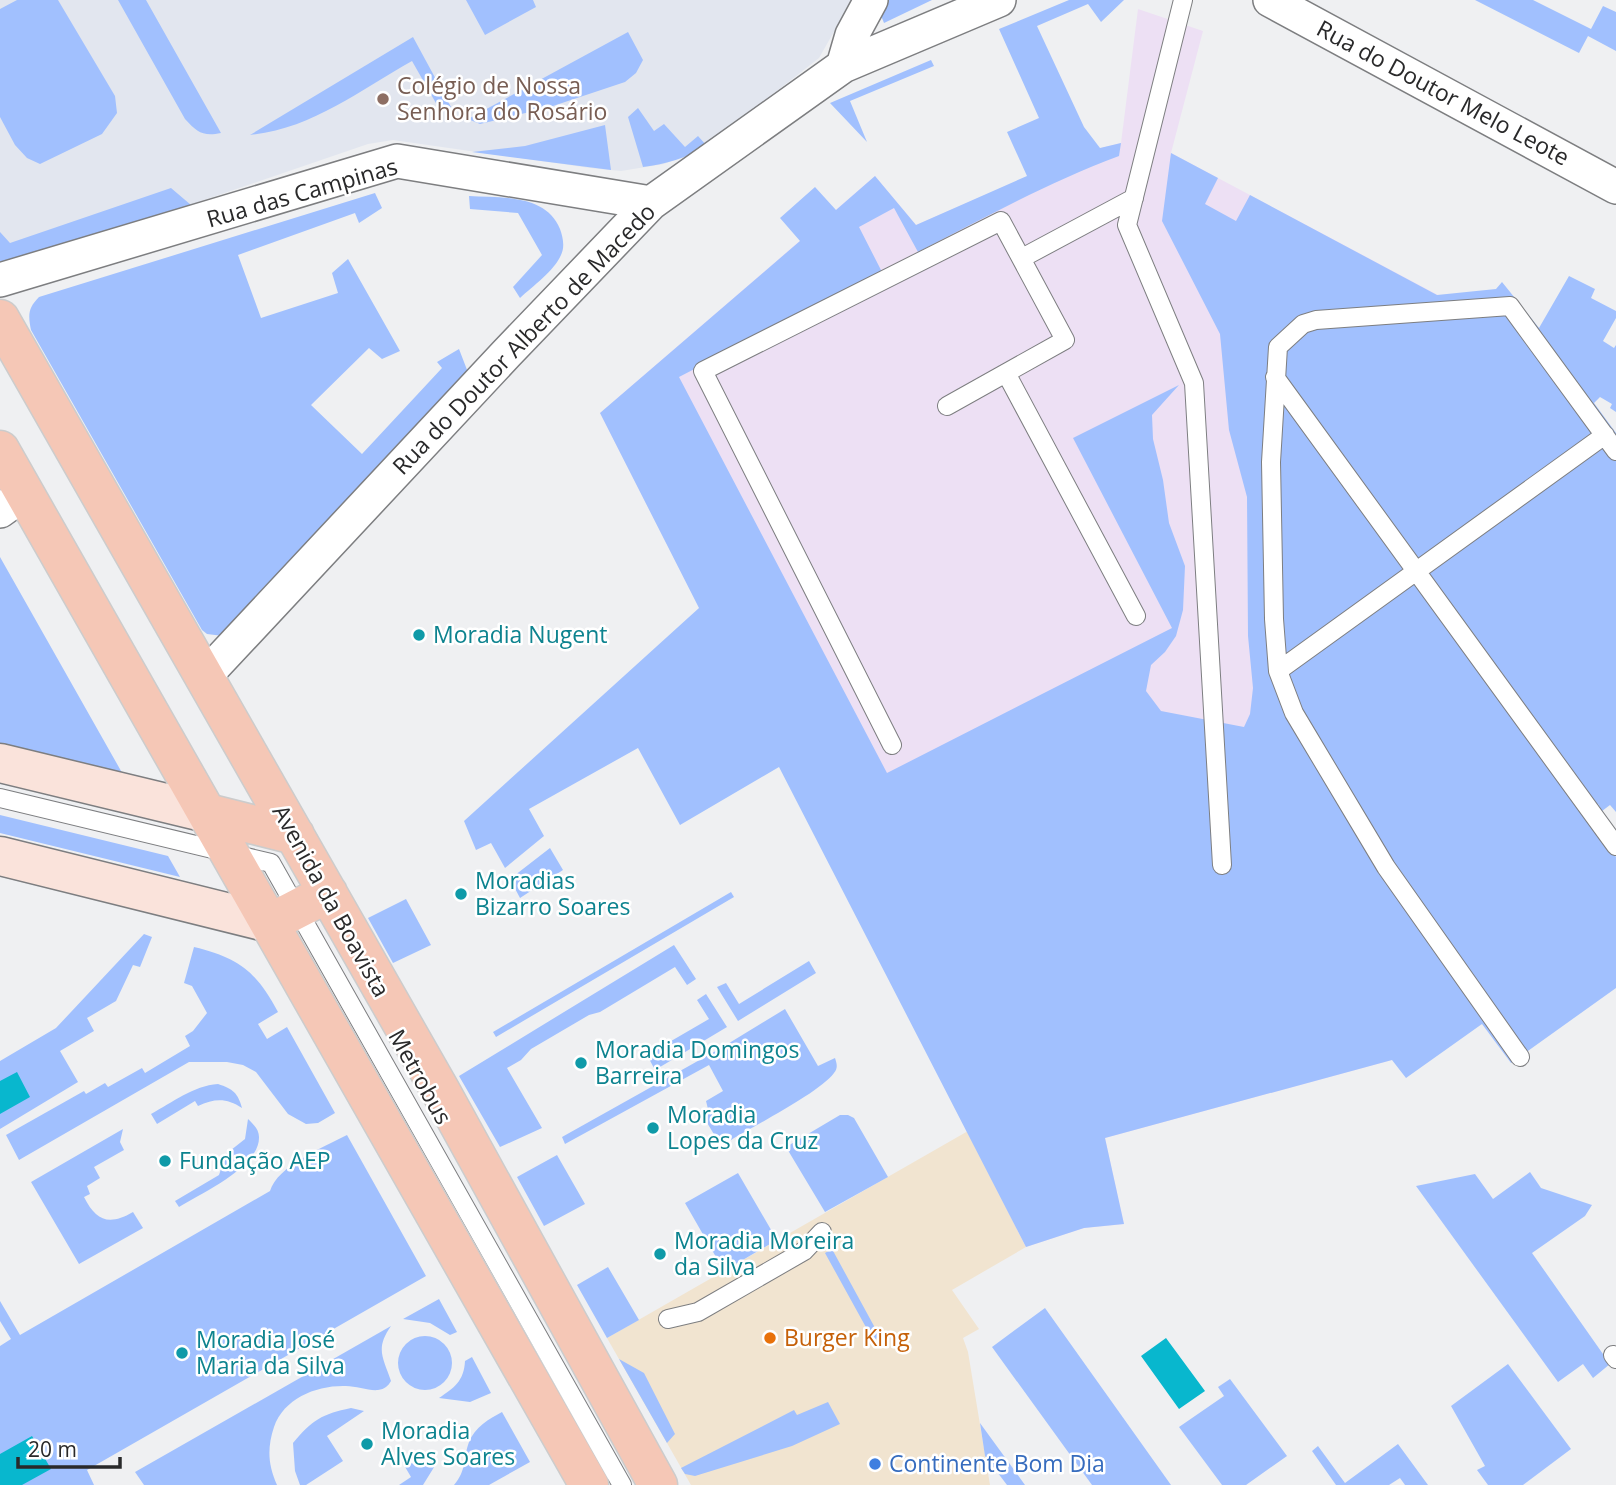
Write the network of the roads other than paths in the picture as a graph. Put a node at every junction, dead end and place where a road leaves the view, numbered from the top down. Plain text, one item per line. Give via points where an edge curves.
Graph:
1 (871, 0) edge
2 (999, 0) edge
3 (1183, 0) edge
4 (1270, 0) edge
5 (843, 66) junction
6 (1616, 187) edge
7 (1134, 198) junction
8 (651, 203) junction
9 (1022, 258) junction
10 (0, 280) edge
11 (0, 319) edge
12 (1006, 373) junction
13 (1275, 377) junction
14 (947, 406) dead end
15 (1605, 435) junction
16 (0, 450) edge
17 (1616, 451) edge
18 (12, 502) edge
19 (1416, 571) junction
20 (1136, 616) dead end
21 (1278, 671) junction
22 (204, 677) junction
23 (892, 745) dead end
24 (0, 763) edge
25 (0, 798) edge
26 (207, 814) junction
27 (295, 835) junction
28 (1616, 846) edge
29 (230, 853) junction
30 (0, 856) edge
31 (1222, 865) dead end
32 (299, 908) junction
33 (1520, 1056) dead end
34 (822, 1232) dead end
35 (668, 1319) dead end
36 (589, 1485) edge
37 (622, 1485) edge
38 (658, 1485) edge

1 - 5 street via 852,35
2 - 5 street, Rua do Doutor Alberto de Macedo
3 - 7 lane
4 - 6 street, Rua do Doutor Melo Leote
5 - 8 street, Rua do Doutor Alberto de Macedo
7 - 9 lane
7 - 31 lane via 1127,225 1194,383
8 - 10 street, Rua das Campinas via 397,161
8 - 22 street, Rua do Doutor Alberto de Macedo
9 - 12 lane via 1066,340
9 - 23 lane via 1001,221 703,372
11 - 22 main road, Avenida da Boavista
12 - 14 lane
12 - 20 lane
13 - 15 lane via 1278,347 1303,324 1316,320 1510,306
13 - 19 lane
13 - 21 lane via 1271,462
15 - 17 lane
15 - 19 lane
16 - 18 main road, Avenida da Boavista
18 - 26 main road, Avenida da Boavista
19 - 21 lane
19 - 28 lane
21 - 33 lane via 1294,713 1386,867
22 - 27 main road, Avenida da Boavista
24 - 26 main road
25 - 29 lane
26 - 27 main road
26 - 29 main road, Avenida da Boavista
27 - 32 main road, Avenida da Boavista
29 - 32 main road, Avenida da Boavista
30 - 32 main road
32 - 36 main road, Avenida da Boavista
32 - 37 lane, Metrobus
32 - 38 main road, Avenida da Boavista
34 - 35 lane via 804,1251 698,1312

